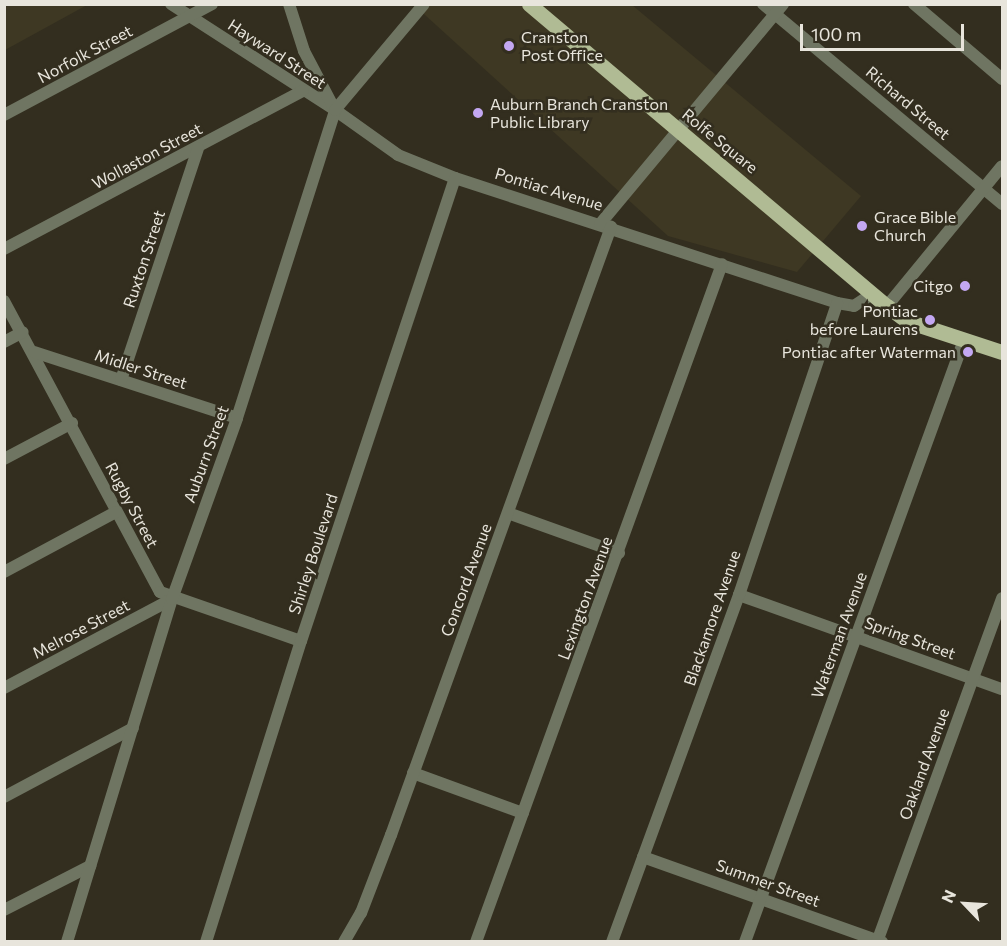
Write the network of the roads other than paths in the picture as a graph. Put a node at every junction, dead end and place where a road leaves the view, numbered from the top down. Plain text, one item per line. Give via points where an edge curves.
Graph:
1 (171, 4) edge
2 (212, 4) edge
3 (289, 4) edge
4 (424, 4) edge
5 (529, 4) edge
6 (763, 4) edge
7 (914, 4) edge
8 (779, 10) edge
9 (189, 17) junction
10 (1002, 79) edge
11 (303, 91) junction
12 (335, 110) junction
13 (4, 116) edge
14 (676, 129) junction
15 (198, 148) junction
16 (1002, 166) edge
17 (455, 178) junction
18 (984, 188) junction
19 (1002, 204) edge
20 (606, 226) junction
21 (4, 249) edge
22 (722, 264) junction
23 (872, 294) junction
24 (4, 301) edge
25 (837, 303) junction
26 (886, 306) junction
27 (23, 332) junction
28 (964, 340) junction
29 (4, 342) edge
30 (34, 352) junction
31 (1002, 352) edge
32 (121, 380) junction
33 (237, 418) junction
34 (72, 423) junction
35 (4, 459) edge
36 (116, 512) junction
37 (508, 513) junction
38 (619, 554) junction
39 (4, 572) edge
40 (738, 595) junction
41 (1002, 598) edge
42 (172, 599) junction
43 (856, 636) junction
44 (301, 641) junction
45 (973, 678) junction
46 (4, 688) edge
47 (1002, 689) edge
48 (133, 728) junction
49 (413, 773) junction
50 (4, 797) edge
51 (523, 813) junction
52 (643, 857) junction
53 (90, 866) junction
54 (761, 898) junction
55 (4, 910) edge
56 (879, 941) edge
57 (67, 942) edge
58 (206, 942) edge
59 (345, 942) edge
60 (476, 942) edge
61 (612, 942) edge
62 (745, 942) edge

1 - 9 street, Hayward Street
2 - 9 street, Norfolk Street
3 - 12 street, Pontiac Avenue via 304,51
4 - 12 street, Auburn Street
5 - 14 main road, Rolfe Square
6 - 8 street, Richard Street
7 - 10 street
8 - 14 street, Concord Avenue
8 - 18 street, Richard Street
9 - 11 street, Hayward Street
9 - 13 street, Norfolk Street
11 - 12 street, Hayward Street
11 - 15 street, Wollaston Street
12 - 17 street, Pontiac Avenue via 380,144
12 - 33 street, Auburn Street
14 - 20 street, Concord Avenue
14 - 23 main road, Rolfe Square
15 - 21 street, Wollaston Street
15 - 32 street, Ruxton Street
16 - 18 street
17 - 20 street, Pontiac Avenue
17 - 44 street, Shirley Boulevard
18 - 19 street, Richard Street
18 - 26 street
20 - 22 street, Pontiac Avenue
20 - 37 street, Concord Avenue
22 - 25 street, Pontiac Avenue
22 - 38 street, Lexington Avenue
23 - 25 street, Pontiac Avenue via 854,306
23 - 26 main road, Rolfe Square
24 - 27 street, Rugby Street
25 - 40 street, Blackamore Avenue
26 - 28 main road via 907,321
27 - 29 street
27 - 30 street, Rugby Street
28 - 31 main road
28 - 43 street, Waterman Avenue
30 - 32 street, Midler Street
30 - 34 street, Rugby Street
32 - 33 street, Midler Street
33 - 42 street, Auburn Street
34 - 35 street
34 - 36 street, Rugby Street
36 - 39 street
36 - 42 street, Rugby Street via 160,592
37 - 38 street
37 - 49 street, Concord Avenue
38 - 51 street, Lexington Avenue
40 - 43 street, Spring Street
40 - 52 street, Blackamore Avenue
41 - 45 street, Oakland Avenue
42 - 44 street, Rugby Street
42 - 46 street, Melrose Street
42 - 48 street, Auburn Street
43 - 45 street, Spring Street
43 - 54 street, Waterman Avenue
44 - 58 street, Shirley Boulevard
45 - 47 street, Spring Street
45 - 56 street, Oakland Avenue
48 - 50 street
48 - 53 street, Auburn Street
49 - 51 street
49 - 59 street, Concord Avenue via 362,913
51 - 60 street, Lexington Avenue
52 - 54 street, Summer Street
52 - 61 street, Blackamore Avenue
53 - 55 street
53 - 57 street, Auburn Street
54 - 56 street, Summer Street
54 - 62 street, Waterman Avenue

